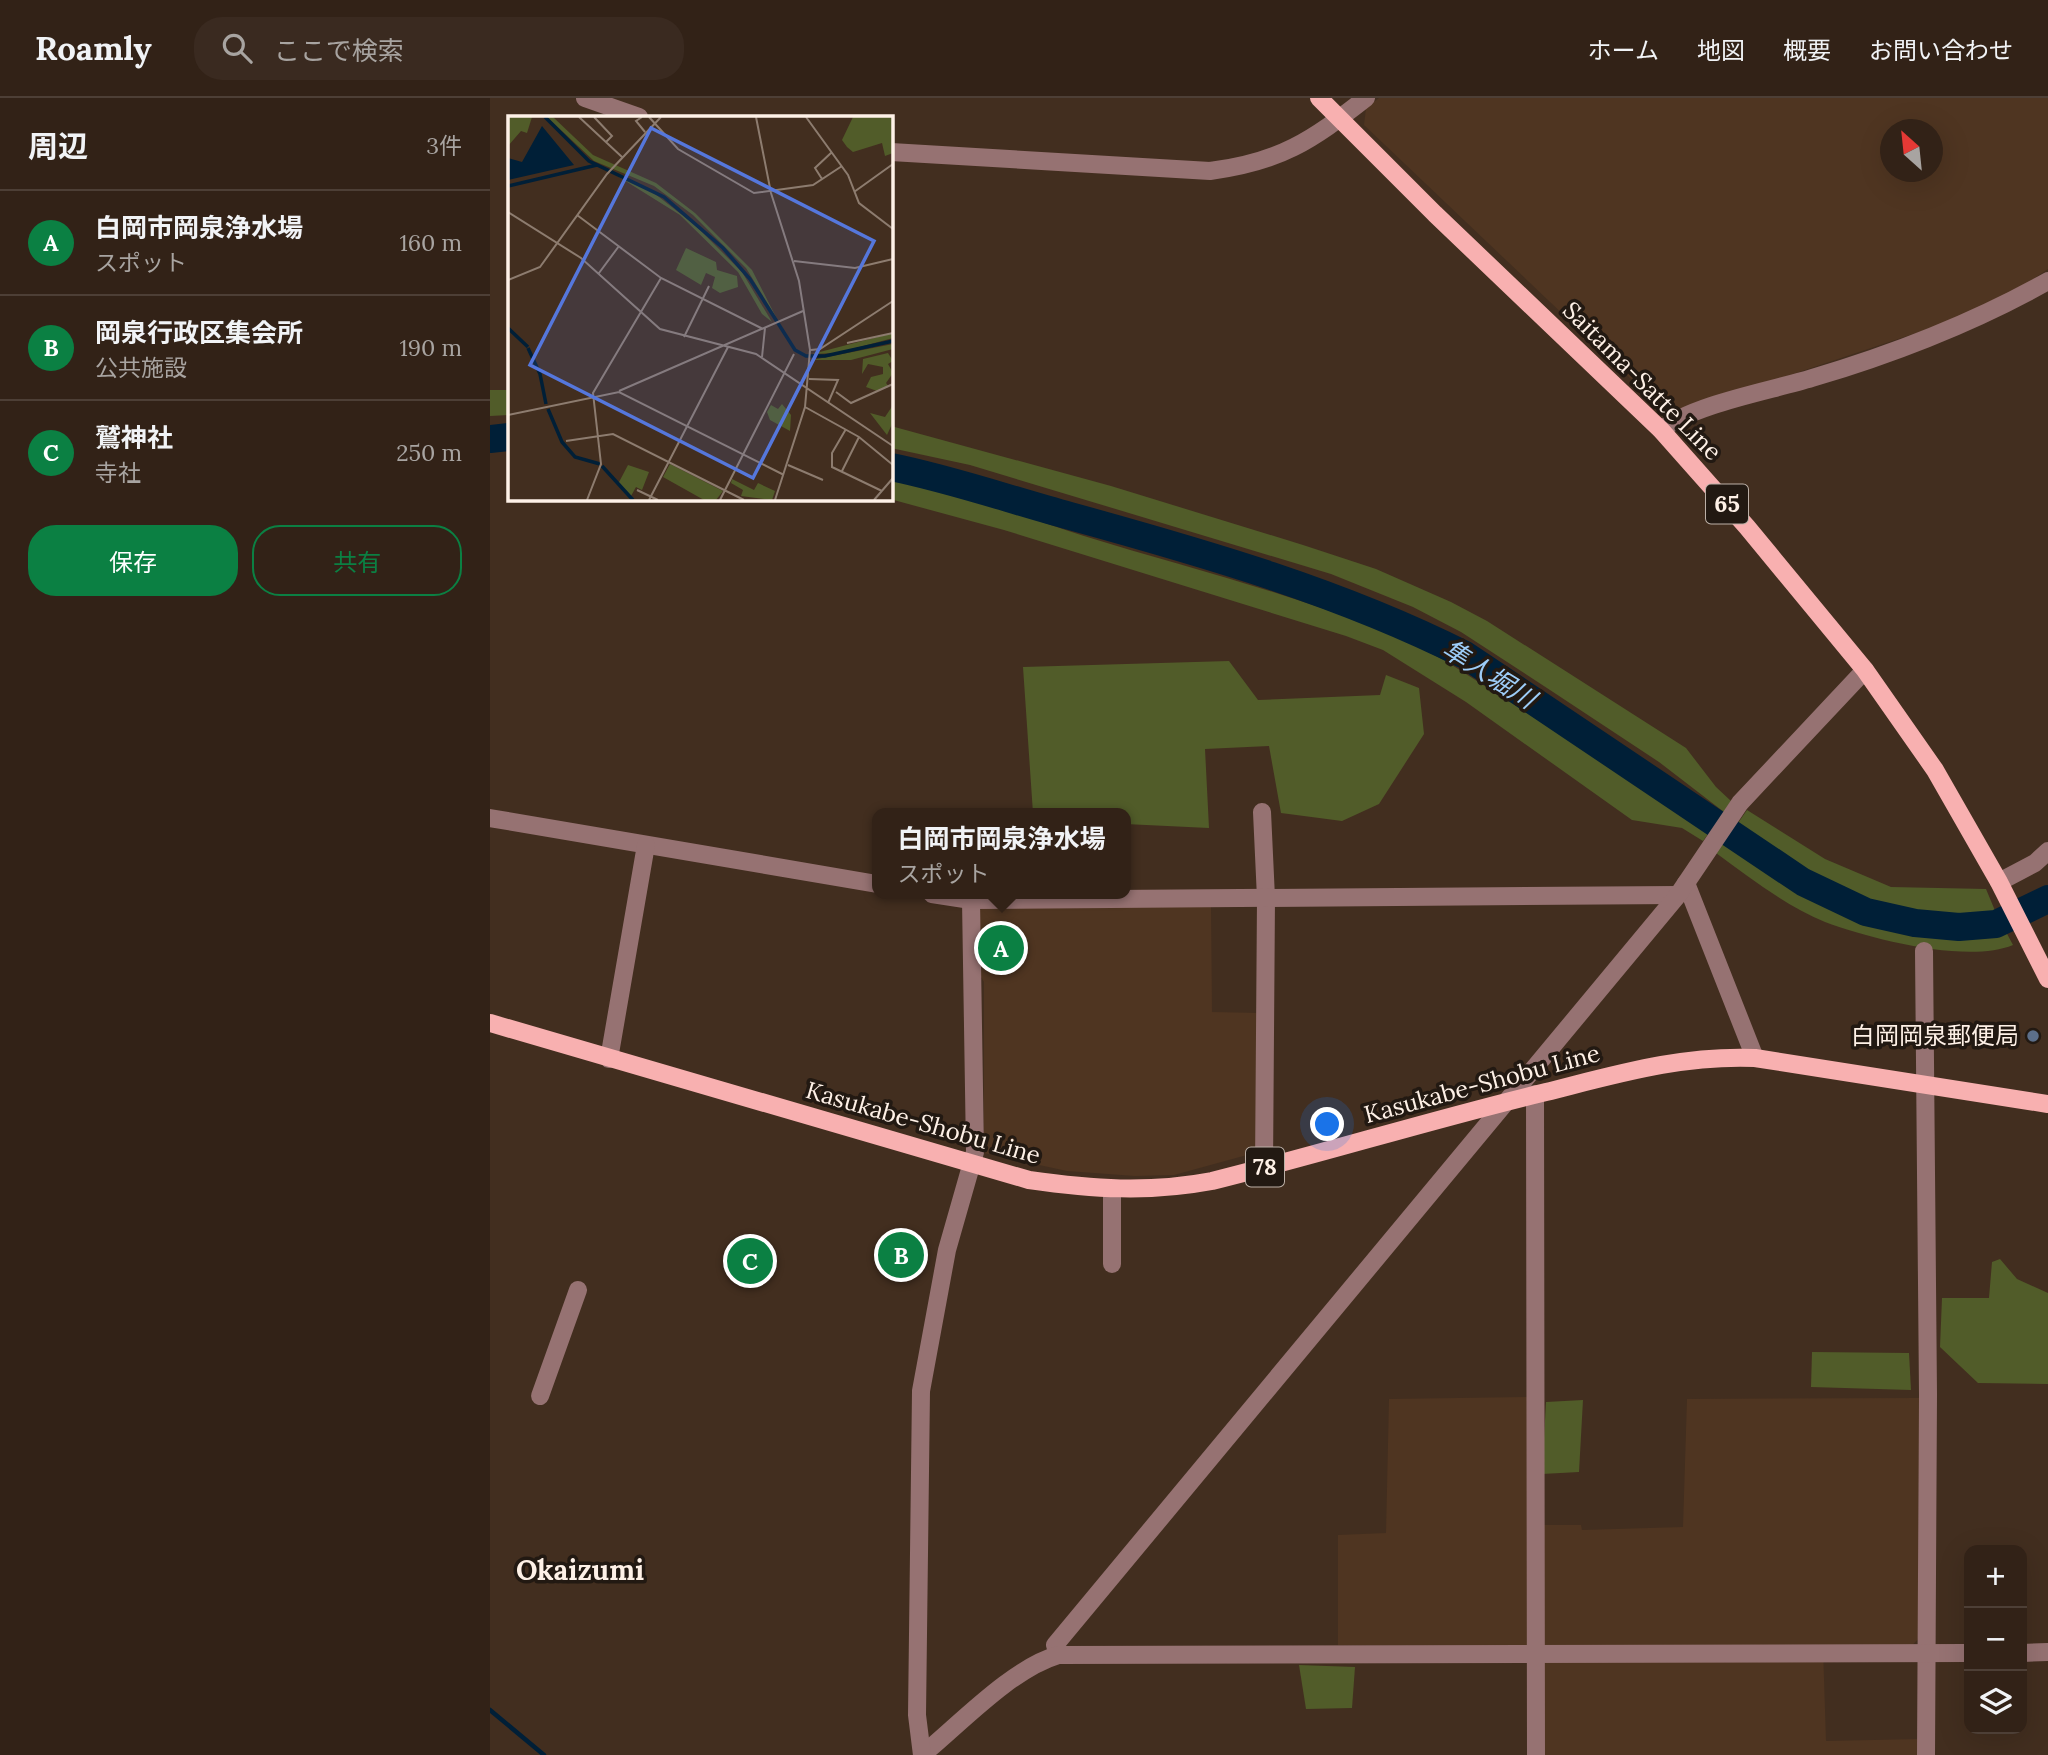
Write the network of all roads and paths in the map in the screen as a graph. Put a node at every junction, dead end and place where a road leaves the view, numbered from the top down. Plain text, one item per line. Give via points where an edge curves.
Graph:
1 (585, 98) edge
2 (1319, 98) edge
3 (1366, 98) edge
4 (636, 116) edge
5 (1337, 120) junction
6 (892, 152) edge
7 (2048, 281) edge
8 (1661, 430) junction
9 (1865, 670) junction
10 (1262, 812) dead end
11 (490, 818) edge
12 (646, 845) junction
13 (2048, 851) edge
14 (2000, 882) junction
15 (872, 883) edge
16 (1682, 889) junction
17 (1266, 898) junction
18 (964, 899) edge
19 (1118, 899) edge
20 (1131, 899) edge
21 (971, 900) junction
22 (1924, 951) dead end
23 (2048, 979) edge
24 (490, 1023) edge
25 (1755, 1058) junction
26 (609, 1059) junction
27 (1927, 1086) junction
28 (1535, 1094) junction
29 (1508, 1101) junction
30 (2048, 1104) edge
31 (973, 1164) junction
32 (1264, 1168) junction
33 (1111, 1191) junction
34 (1112, 1264) dead end
35 (578, 1290) dead end
36 (540, 1396) dead end
37 (2048, 1652) edge
38 (1537, 1653) junction
39 (1927, 1653) junction
40 (1964, 1653) edge
41 (2027, 1653) edge
42 (1058, 1656) junction
43 (922, 1755) edge
44 (1536, 1755) edge
45 (1926, 1755) edge

1 - 4 street
2 - 5 main road, Saitama-Satte Line / 65
3 - 5 street
5 - 6 street via 1279,156 1210,171
5 - 8 main road, Saitama-Satte Line / 65
7 - 8 street via 1974,320 1815,378 1725,403
8 - 9 main road, Saitama-Satte Line / 65
9 - 14 main road, Saitama-Satte Line / 65 via 1935,769
9 - 16 street via 1740,803
10 - 17 street
11 - 12 street
12 - 15 street
12 - 26 street
13 - 14 street
14 - 23 main road, Saitama-Satte Line / 65
16 - 17 street
16 - 25 street
16 - 29 street
17 - 20 street
17 - 32 street
18 - 21 street
19 - 21 street
21 - 31 street
22 - 27 street
24 - 26 main road, Kasukabe-Shobu Line / 78
25 - 27 main road, Kasukabe-Shobu Line / 78
25 - 28 main road, Kasukabe-Shobu Line / 78 via 1713,1056 1672,1061
26 - 31 main road, Kasukabe-Shobu Line / 78
27 - 30 main road, Kasukabe-Shobu Line / 78
27 - 39 street
28 - 29 main road, Kasukabe-Shobu Line / 78
28 - 38 street
29 - 32 main road, Kasukabe-Shobu Line / 78
29 - 42 street via 1055,1645
31 - 33 main road, Kasukabe-Shobu Line / 78 via 1029,1180
31 - 43 street via 947,1250 921,1391 917,1715
32 - 33 main road, Kasukabe-Shobu Line / 78 via 1179,1187
33 - 34 street
35 - 36 street
37 - 41 street
38 - 39 street
38 - 42 street
38 - 44 street
39 - 40 street
39 - 45 street
42 - 43 street via 1016,1677

